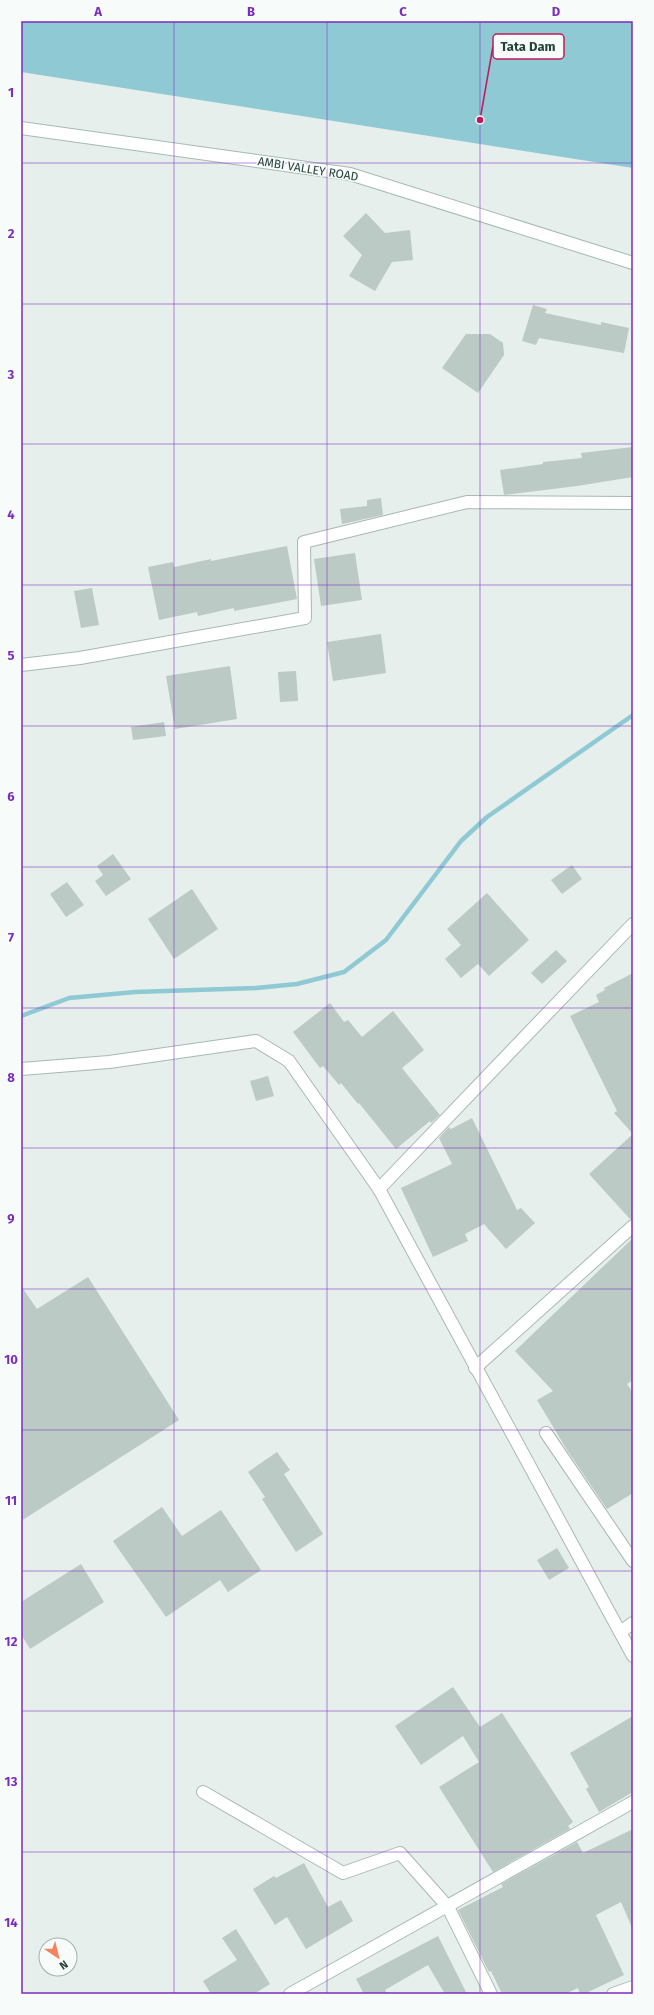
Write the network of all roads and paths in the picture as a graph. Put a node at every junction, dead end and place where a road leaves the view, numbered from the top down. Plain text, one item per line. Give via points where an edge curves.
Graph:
1 (21, 128) edge
2 (633, 264) edge
3 (633, 503) edge
4 (21, 666) edge
5 (633, 924) edge
6 (21, 1069) edge
7 (379, 1189) junction
8 (633, 1226) edge
9 (475, 1368) junction
10 (546, 1433) dead end
11 (633, 1561) edge
12 (633, 1623) edge
13 (620, 1632) junction
14 (633, 1656) edge
15 (203, 1792) dead end
16 (633, 1802) edge
17 (448, 1907) junction
18 (633, 1987) edge
19 (290, 1994) edge
20 (491, 1994) edge
21 (613, 1994) edge

1 - 2 street, AMBI VALLEY ROAD via 350,174
3 - 4 street via 467,502 304,542 305,618
5 - 7 street
6 - 7 street via 109,1062 256,1041 289,1061
7 - 9 street
8 - 9 street
9 - 13 street
10 - 11 street
12 - 13 street
13 - 14 street
15 - 17 street via 343,1873 400,1853
16 - 17 street
17 - 19 street
17 - 20 street
18 - 21 street

